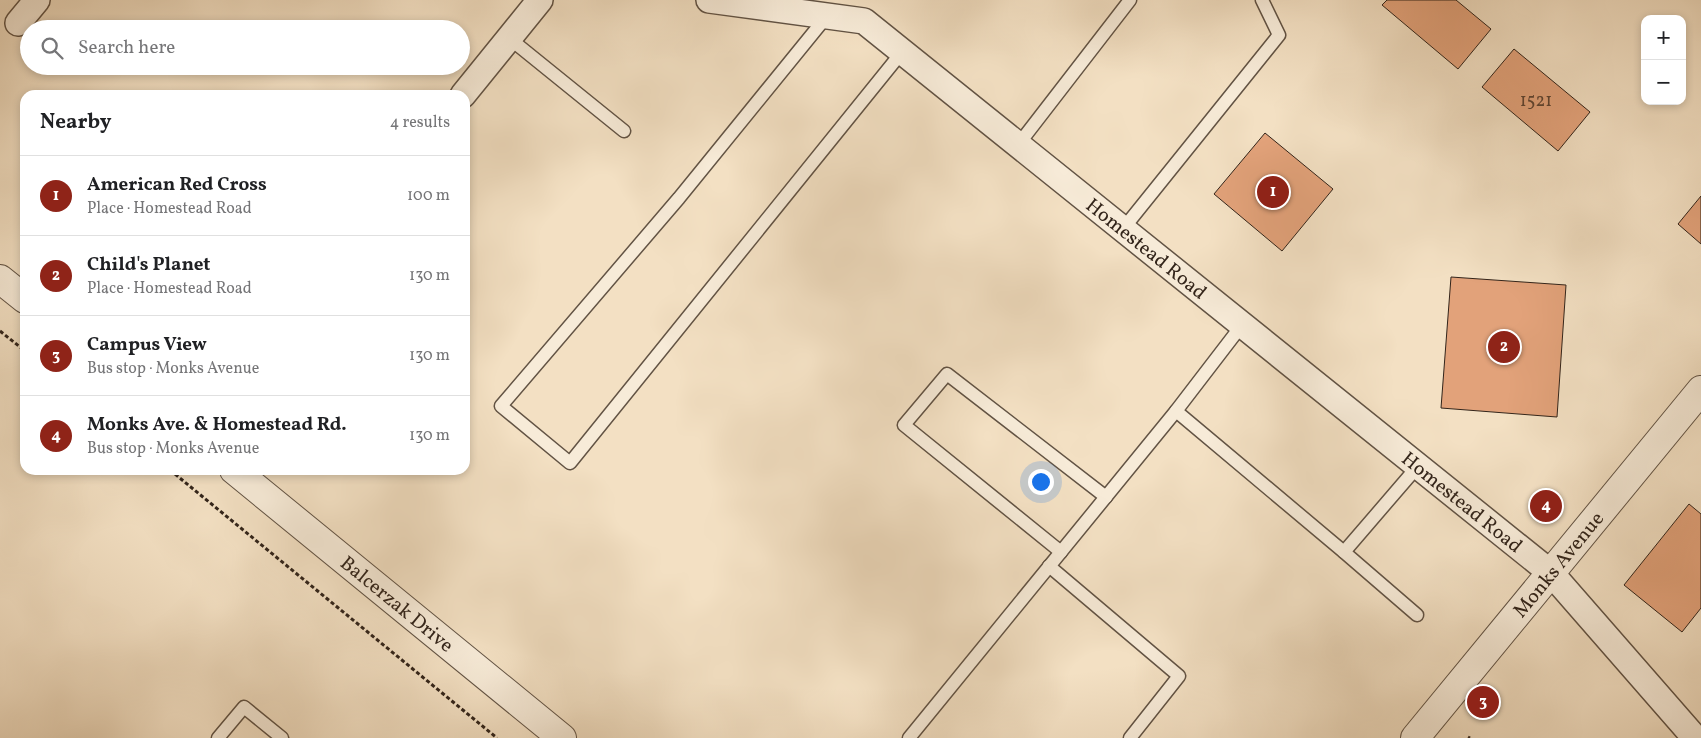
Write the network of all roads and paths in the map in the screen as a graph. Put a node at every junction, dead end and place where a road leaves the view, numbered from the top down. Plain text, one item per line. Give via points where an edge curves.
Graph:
1 (37, 0) edge
2 (540, 0) edge
3 (709, 0) edge
4 (1130, 0) edge
5 (1262, 0) edge
6 (827, 16) junction
7 (20, 20) edge
8 (20, 21) edge
9 (18, 23) dead end
10 (510, 38) junction
11 (902, 52) junction
12 (466, 90) edge
13 (624, 131) dead end
14 (1018, 145) junction
15 (1123, 229) junction
16 (0, 279) edge
17 (20, 295) edge
18 (1242, 325) junction
19 (0, 331) edge
20 (20, 347) edge
21 (1701, 390) edge
22 (1176, 411) junction
23 (1418, 466) junction
24 (176, 475) edge
25 (240, 475) edge
26 (1106, 497) junction
27 (1061, 552) junction
28 (1344, 552) junction
29 (1049, 566) junction
30 (1551, 573) junction
31 (1417, 615) dead end
32 (218, 738) edge
33 (282, 738) edge
34 (497, 738) edge
35 (562, 738) edge
36 (909, 738) edge
37 (1130, 738) edge
38 (1415, 738) edge
39 (1695, 738) edge

1 - 7 street
2 - 10 street
3 - 6 street, Homestead Road
4 - 14 lane
5 - 15 lane via 1278,35
6 - 11 street, Homestead Road via 864,21
6 - 11 lane via 679,198 501,406 570,463
8 - 9 street
10 - 12 street
10 - 13 lane
11 - 14 street, Homestead Road
14 - 15 street, Homestead Road
15 - 18 street, Homestead Road
16 - 17 street
18 - 22 lane
18 - 23 street, Homestead Road
19 - 20 path
21 - 30 street, Monks Avenue
22 - 26 lane
22 - 28 lane
23 - 28 lane
23 - 30 street, Homestead Road
24 - 34 path
25 - 35 street, Balcerzak Drive
26 - 27 lane
26 - 27 lane via 947,374 904,425
27 - 29 lane
28 - 31 lane
29 - 36 lane
29 - 37 lane via 1179,676
30 - 38 street, Monks Avenue
30 - 39 street, Homestead Road
32 - 33 lane via 244,706

